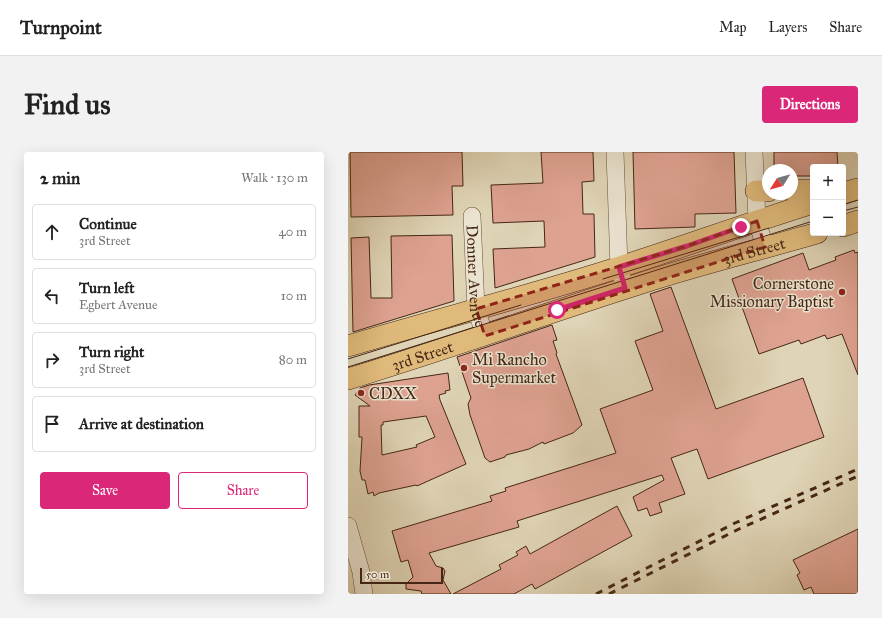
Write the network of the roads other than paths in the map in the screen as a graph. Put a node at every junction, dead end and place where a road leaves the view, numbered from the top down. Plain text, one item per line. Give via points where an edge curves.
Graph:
1 (615, 152) edge
2 (754, 152) edge
3 (846, 189) edge
4 (858, 189) edge
5 (798, 190) edge
6 (810, 190) edge
7 (762, 191) edge
8 (846, 192) edge
9 (810, 204) edge
10 (472, 216) dead end
11 (757, 221) junction
12 (858, 221) edge
13 (846, 225) edge
14 (810, 235) edge
15 (765, 247) junction
16 (619, 267) junction
17 (625, 288) junction
18 (476, 308) junction
19 (485, 336) junction
20 (348, 346) edge
21 (348, 379) edge
22 (348, 526) edge
23 (364, 594) edge

1 - 16 street
2 - 7 street
3 - 4 main road
4 - 8 main road
5 - 6 main road
7 - 11 street
9 - 11 main road, 3rd Street
10 - 18 street, Donner Avenue
11 - 15 street
11 - 16 main road, 3rd Street
12 - 13 main road
14 - 15 main road, 3rd Street
15 - 17 main road, 3rd Street
16 - 17 street
16 - 18 main road, 3rd Street
17 - 19 main road, 3rd Street
18 - 19 street, Donner Avenue
18 - 20 main road, 3rd Street
19 - 21 main road, 3rd Street
22 - 23 street via 361,572

